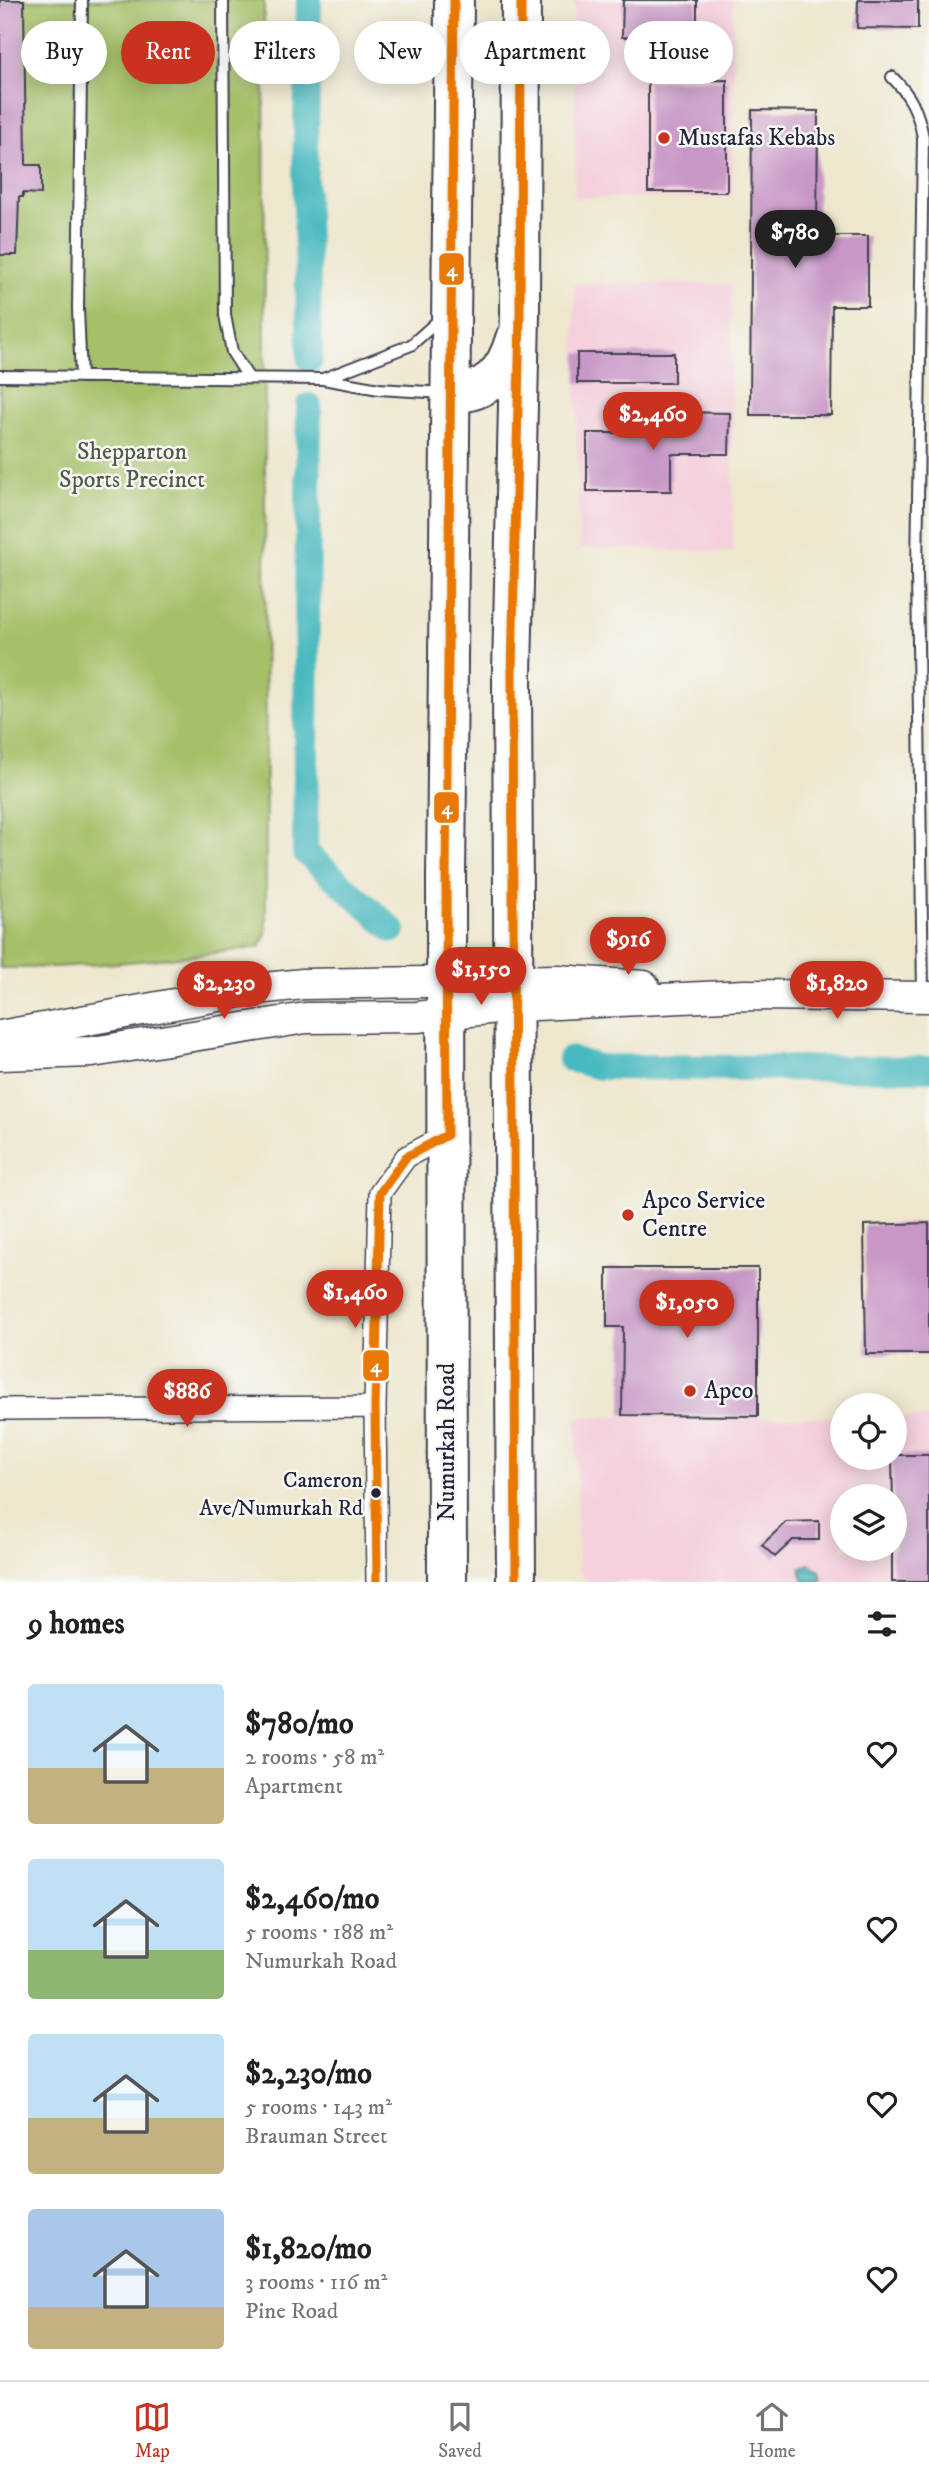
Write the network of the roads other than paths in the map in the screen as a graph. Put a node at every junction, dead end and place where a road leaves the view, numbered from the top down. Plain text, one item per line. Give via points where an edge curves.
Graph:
1 (82, 0) edge
2 (223, 0) edge
3 (454, 0) edge
4 (521, 0) edge
5 (892, 78) dead end
6 (452, 298) junction
7 (520, 316) junction
8 (0, 376) edge
9 (81, 377) junction
10 (248, 377) junction
11 (323, 379) junction
12 (451, 394) junction
13 (303, 984) junction
14 (514, 993) junction
15 (926, 997) edge
16 (447, 999) junction
17 (306, 1018) junction
18 (0, 1036) edge
19 (0, 1055) edge
20 (447, 1135) junction
21 (375, 1407) junction
22 (0, 1409) edge
23 (377, 1582) edge
24 (447, 1582) edge
25 (516, 1582) edge

1 - 9 lane
2 - 10 lane via 225,315 232,352
3 - 6 highway, Numurkah Road
4 - 7 highway
5 - 15 lane via 918,112 923,137 917,573
6 - 11 lane via 421,339
6 - 12 highway, Numurkah Road
7 - 12 highway via 506,363 495,379 480,389
7 - 14 highway via 512,673
8 - 9 lane
9 - 10 lane
10 - 11 lane
11 - 12 lane
12 - 16 highway, Numurkah Road
13 - 16 street
13 - 17 street
13 - 18 street
14 - 15 street
14 - 16 street
14 - 25 highway
16 - 17 street
16 - 20 highway, Numurkah Road
17 - 19 street via 92,1052
20 - 21 street via 406,1157 380,1193
20 - 24 highway, Numurkah Road
21 - 22 street
21 - 23 street

